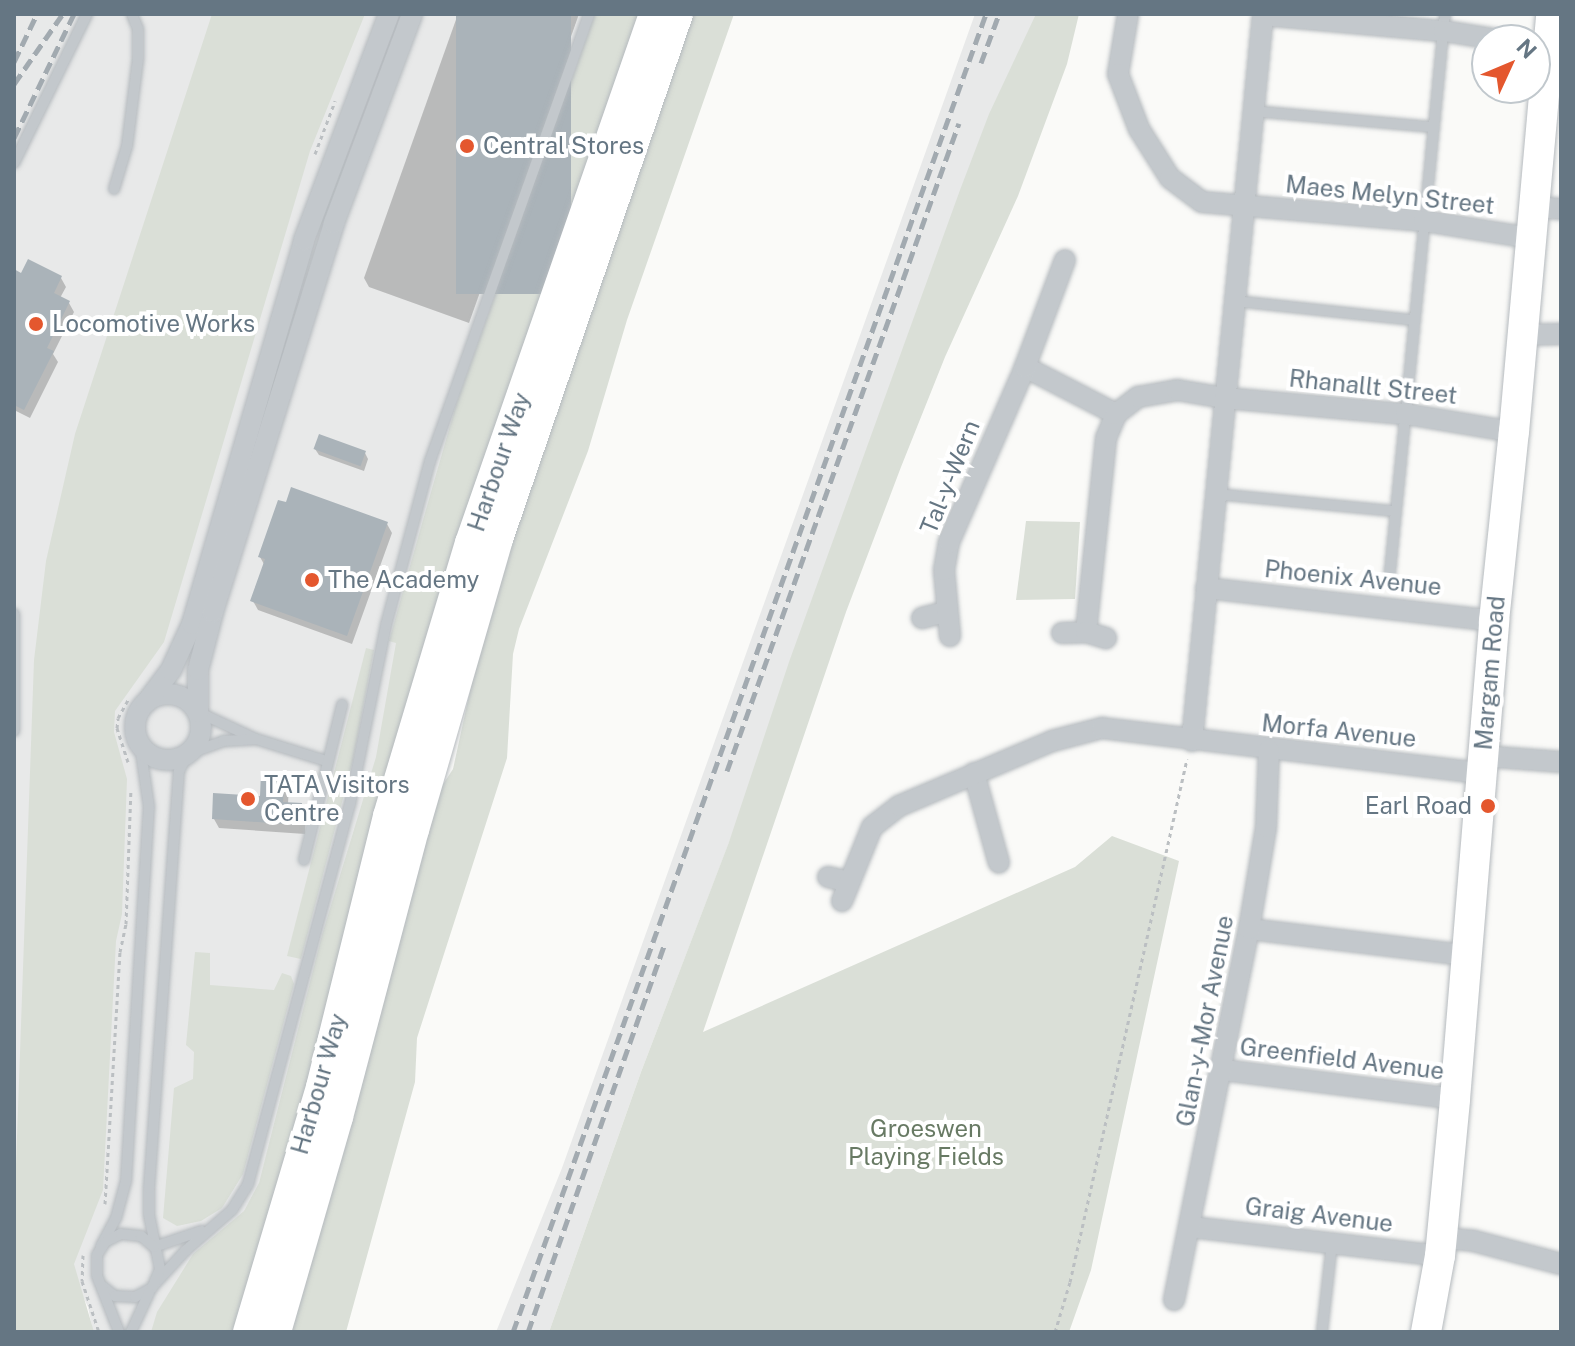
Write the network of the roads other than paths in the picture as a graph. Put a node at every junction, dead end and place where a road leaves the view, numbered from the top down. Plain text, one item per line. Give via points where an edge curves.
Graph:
1 (87, 14) edge
2 (132, 14) edge
3 (389, 14) edge
4 (412, 14) edge
5 (589, 14) edge
6 (654, 14) edge
7 (678, 14) edge
8 (1128, 14) edge
9 (1263, 15) edge
10 (1444, 22) edge
11 (1471, 31) edge
12 (1543, 104) edge
13 (1252, 111) junction
14 (1433, 127) junction
15 (14, 163) edge
16 (114, 189) dead end
17 (1243, 205) junction
18 (1548, 208) edge
19 (1424, 221) junction
20 (1530, 238) junction
21 (1054, 269) dead end
22 (1235, 301) junction
23 (1414, 320) junction
24 (1561, 334) edge
25 (1521, 335) junction
26 (1025, 367) junction
27 (1225, 398) junction
28 (1116, 414) junction
29 (1406, 414) junction
30 (1514, 432) junction
31 (1216, 494) junction
32 (1394, 511) junction
33 (1389, 582) dead end
34 (1206, 588) junction
35 (945, 612) junction
36 (14, 614) edge
37 (922, 618) dead end
38 (1494, 621) junction
39 (1062, 633) dead end
40 (950, 636) dead end
41 (146, 703) junction
42 (342, 705) dead end
43 (198, 712) junction
44 (14, 731) edge
45 (256, 739) junction
46 (1192, 741) junction
47 (140, 745) junction
48 (1269, 750) junction
49 (188, 754) junction
50 (326, 761) junction
51 (1561, 762) edge
52 (1481, 764) junction
53 (974, 773) junction
54 (304, 860) dead end
55 (999, 863) dead end
56 (828, 877) dead end
57 (1249, 929) junction
58 (1465, 955) junction
59 (1223, 1070) junction
60 (1455, 1099) junction
61 (213, 1226) junction
62 (1191, 1227) junction
63 (1332, 1241) junction
64 (101, 1246) junction
65 (154, 1247) junction
66 (1441, 1247) junction
67 (1561, 1264) edge
68 (102, 1286) junction
69 (153, 1286) junction
70 (1174, 1300) dead end
71 (119, 1332) edge
72 (131, 1332) edge
73 (248, 1332) edge
74 (276, 1332) edge
75 (1322, 1332) edge
76 (1426, 1332) edge

1 - 15 lane
2 - 16 lane via 138,59 127,146
3 - 41 street via 304,240 192,624 171,670
4 - 43 street via 343,195 213,612 198,670
5 - 61 lane via 430,461 386,625 350,804 254,1166 239,1201
6 - 73 main road, Harbour Way via 470,543 388,816 321,1087
7 - 74 main road, Harbour Way via 498,539
8 - 17 street, Maes Melyn Street via 1118,74 1139,129 1170,178 1202,202
9 - 10 street
9 - 13 street
10 - 11 street
10 - 14 lane
12 - 18 main road, Margam Road
13 - 14 lane
13 - 17 street
14 - 19 lane
17 - 19 street, Maes Melyn Street
17 - 22 street
18 - 20 main road, Margam Road
19 - 20 street, Maes Melyn Street
19 - 23 lane
20 - 25 main road, Margam Road
21 - 26 street, Tal-y-Wern
22 - 23 lane
22 - 27 street
23 - 29 lane
24 - 25 street
25 - 30 main road, Margam Road
26 - 28 street
26 - 35 street, Tal-y-Wern via 949,542
27 - 28 street via 1177,390 1138,397
27 - 29 street, Rhanallt Street
27 - 31 street
28 - 39 street via 1106,438 1096,635
29 - 30 street, Rhanallt Street
29 - 32 lane
30 - 38 main road, Margam Road
31 - 32 lane
31 - 34 street
32 - 33 lane
34 - 38 street, Phoenix Avenue
34 - 46 street
35 - 37 street
35 - 40 street, Tal-y-Wern
36 - 44 lane
38 - 52 main road, Margam Road
41 - 43 street via 174,695
41 - 47 street via 136,718
42 - 50 lane
43 - 45 lane
43 - 49 street via 199,739
45 - 49 lane via 234,738
45 - 50 lane
46 - 48 street, Morfa Avenue
46 - 53 street, Morfa Avenue via 1102,728 1052,741
47 - 49 street via 158,759
47 - 64 lane via 149,807 126,1181 123,1200
48 - 52 street, Morfa Avenue
48 - 57 street, Glan-y-Mor Avenue via 1266,827
49 - 65 lane via 176,791 152,1136 149,1215
50 - 54 lane
51 - 52 street
52 - 58 main road, Margam Road
53 - 55 street via 984,844
53 - 56 street, Morfa Avenue via 899,806 872,827 846,891
57 - 58 street
57 - 59 street, Glan-y-Mor Avenue
58 - 60 main road, Margam Road
59 - 60 street, Greenfield Avenue
59 - 62 street, Glan-y-Mor Avenue
60 - 66 main road, Margam Road
61 - 65 lane
61 - 69 lane
62 - 63 street, Graig Avenue
62 - 70 street, Glan-y-Mor Avenue
63 - 66 street, Graig Avenue
63 - 75 lane
64 - 65 lane via 128,1233
64 - 68 lane via 95,1265
65 - 69 lane via 160,1269
66 - 67 street, Graig Avenue via 1474,1241
66 - 76 main road, Margam Road
68 - 69 lane via 128,1298
68 - 71 lane
69 - 72 lane

